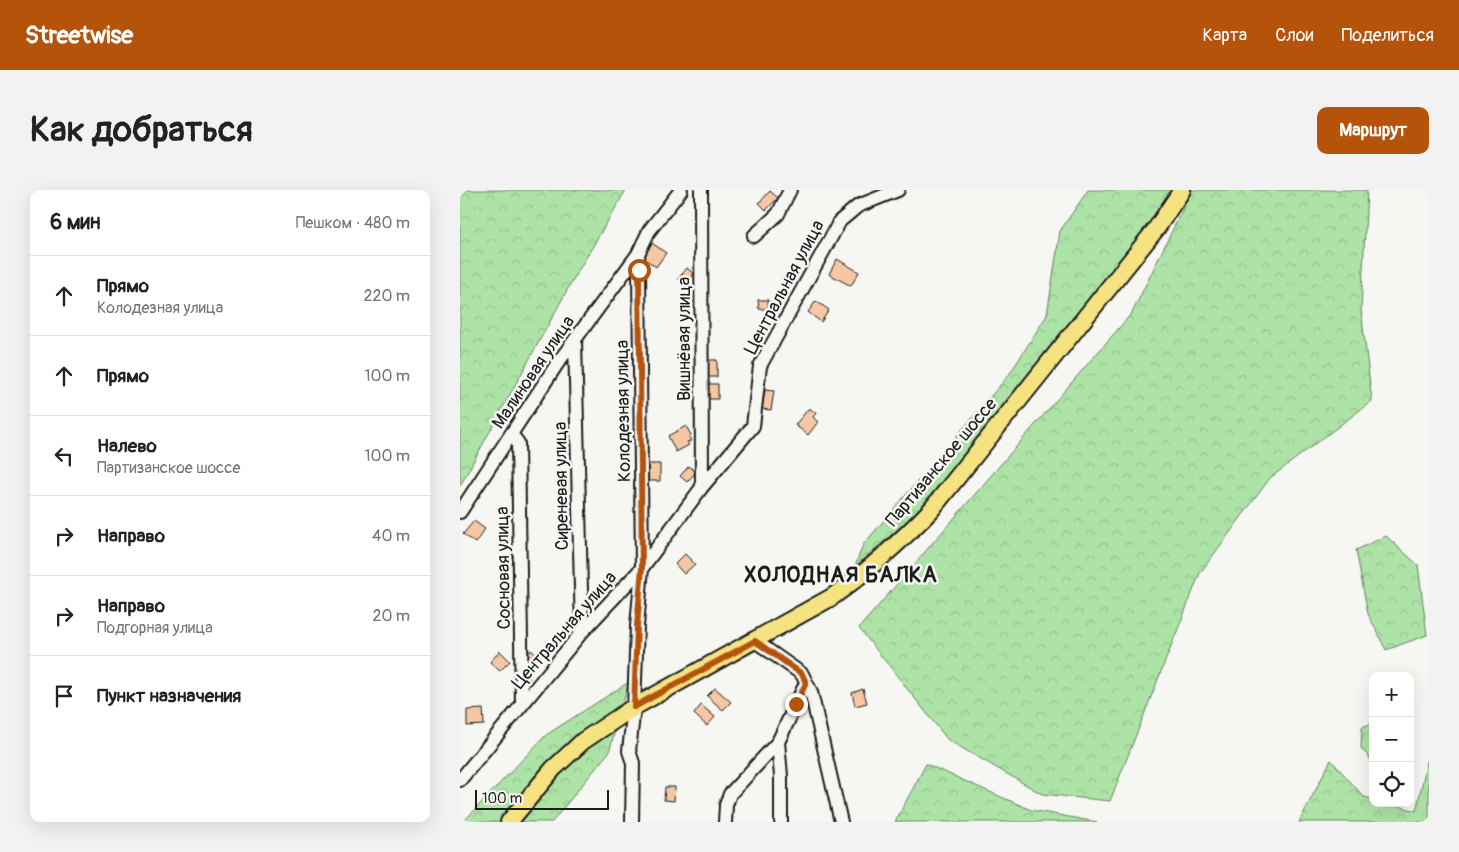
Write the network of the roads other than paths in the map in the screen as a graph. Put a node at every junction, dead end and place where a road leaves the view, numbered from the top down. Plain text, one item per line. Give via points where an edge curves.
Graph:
1 (680, 190) edge
2 (701, 190) edge
3 (790, 190) edge
4 (898, 190) edge
5 (1182, 190) edge
6 (754, 236) dead end
7 (638, 254) junction
8 (575, 340) junction
9 (512, 434) junction
10 (702, 487) junction
11 (460, 512) edge
12 (642, 568) junction
13 (582, 632) junction
14 (755, 641) junction
15 (806, 683) junction
16 (522, 704) junction
17 (634, 707) junction
18 (778, 742) junction
19 (460, 762) edge
20 (461, 778) edge
21 (509, 822) edge
22 (632, 822) edge
23 (725, 822) edge
24 (781, 822) edge
25 (840, 822) edge

1 - 7 street, Малиновая улица via 649,230
2 - 10 street, Вишнёвая улица
3 - 6 street via 778,214
4 - 10 street, Центральная улица via 858,206 840,220 760,366 753,426
5 - 14 main road, Партизанское шоссе via 1156,229 931,510 896,546 859,577 832,597
7 - 8 street, Малиновая улица
7 - 12 street, Колодезная улица
8 - 9 street, Малиновая улица
8 - 13 street, Сиреневая улица
9 - 11 street, Малиновая улица
9 - 16 street, Сосновая улица via 518,443
10 - 12 street, Центральная улица
12 - 13 street, Центральная улица
12 - 17 street, Колодезная улица
13 - 16 street, Центральная улица
14 - 15 street via 802,674
14 - 17 main road, Партизанское шоссе
15 - 18 street
15 - 25 street via 811,692
16 - 20 street, Центральная улица
17 - 21 main road, Партизанское шоссе via 583,741 553,769
17 - 22 street, Колодезная улица via 629,751 633,763
18 - 23 street via 730,794
18 - 24 street
19 - 20 street

